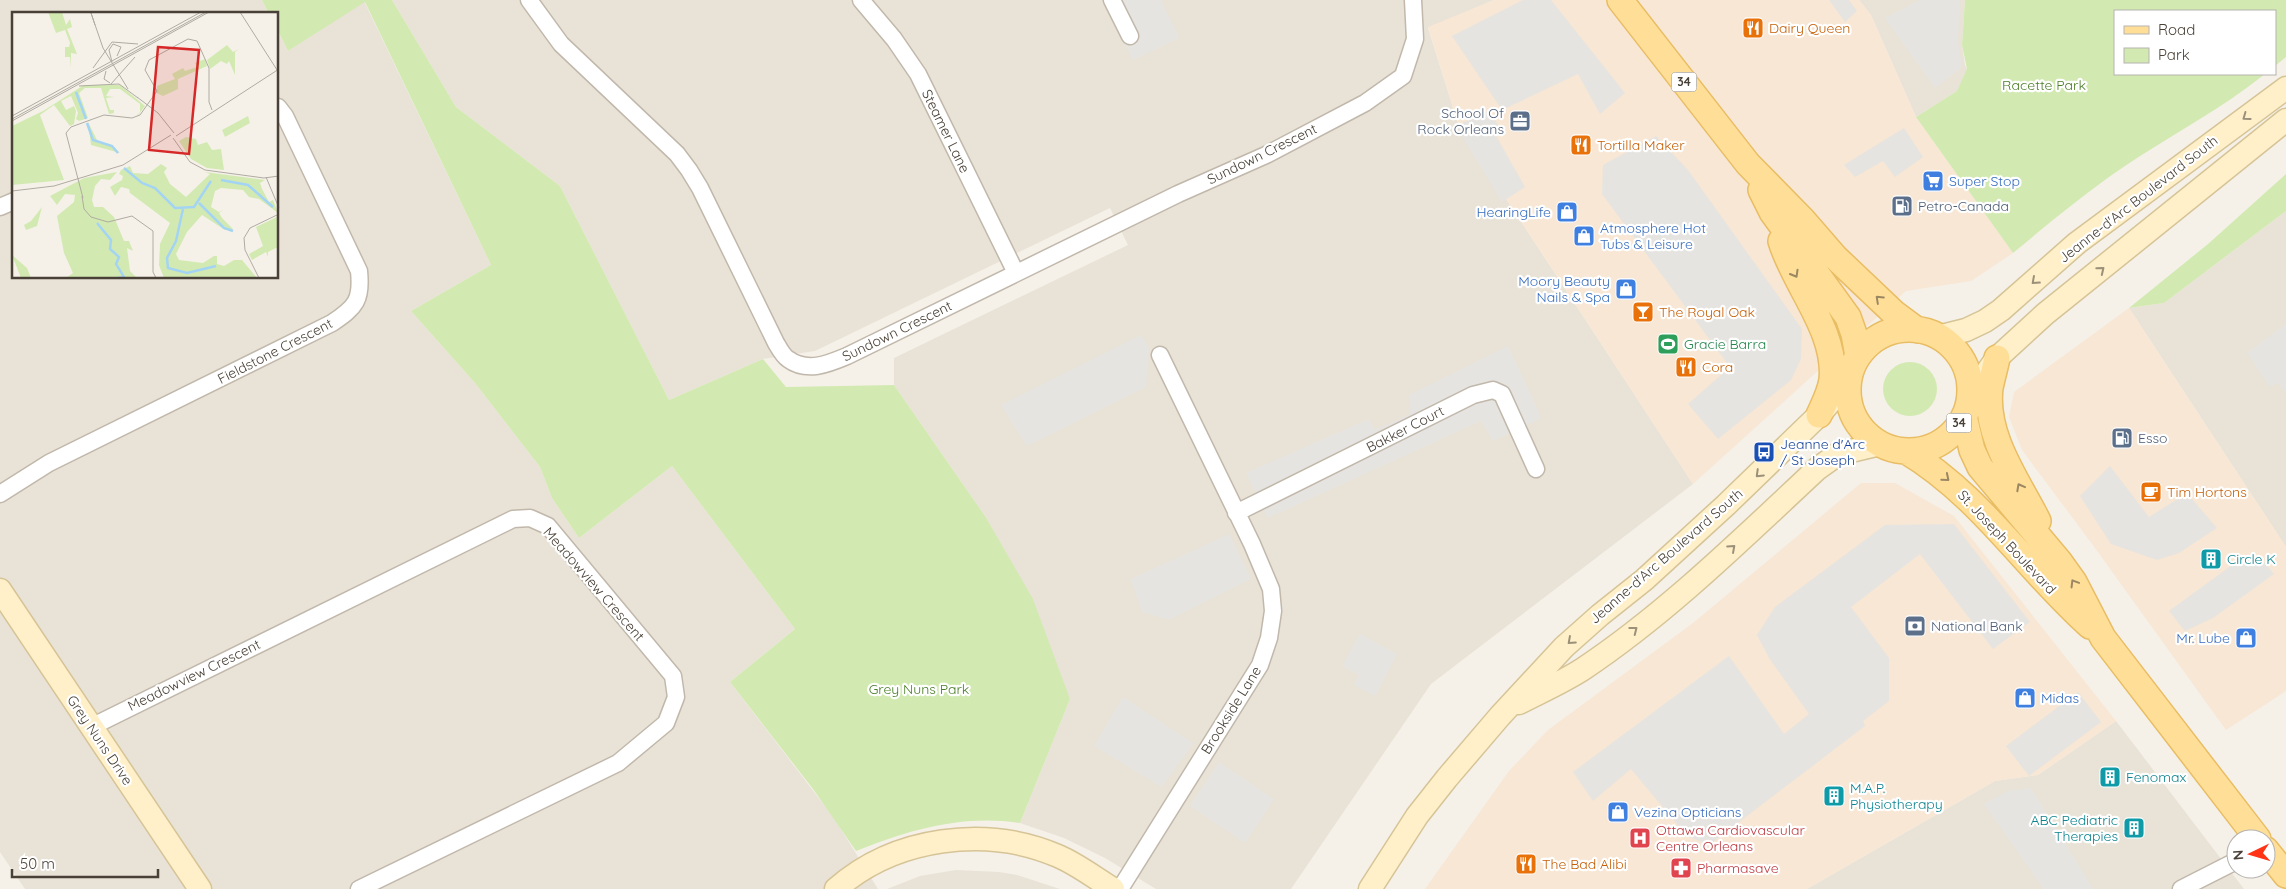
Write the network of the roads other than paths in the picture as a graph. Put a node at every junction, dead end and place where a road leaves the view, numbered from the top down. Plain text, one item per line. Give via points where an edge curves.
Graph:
1 (529, 0) edge
2 (861, 0) edge
3 (1112, 0) edge
4 (1413, 0) edge
5 (1620, 0) edge
6 (1130, 36) dead end
7 (2286, 88) edge
8 (279, 108) edge
9 (2286, 120) edge
10 (1748, 164) junction
11 (12, 201) edge
12 (0, 207) edge
13 (1772, 212) junction
14 (1016, 273) junction
15 (1928, 333) junction
16 (1160, 355) dead end
17 (1858, 356) junction
18 (1997, 358) junction
19 (1849, 380) junction
20 (1967, 406) junction
21 (1819, 416) junction
22 (1880, 444) junction
23 (1906, 451) junction
24 (1536, 470) dead end
25 (0, 494) edge
26 (1236, 513) junction
27 (2059, 561) junction
28 (0, 590) edge
29 (2103, 638) junction
30 (1504, 711) junction
31 (91, 727) junction
32 (2250, 829) edge
33 (2276, 862) edge
34 (2226, 866) edge
35 (2286, 875) edge
36 (200, 889) edge
37 (359, 889) edge
38 (836, 889) edge
39 (1113, 889) edge
40 (1120, 889) edge
41 (1370, 889) edge
42 (2181, 889) edge

1 - 14 street, Sundown Crescent via 561,44 677,154 689,170 776,343 788,359 805,366 832,362
2 - 14 street, Steamer Lane via 918,74
3 - 6 street
4 - 14 street, Sundown Crescent via 1415,39 1403,76 1365,103 1266,155
5 - 10 main road, 34
7 -> 15 main road, Jeanne-d'Arc Boulevard South via 2077,243 1985,321 1966,330
8 - 25 street, Fieldstone Crescent via 359,271 361,288 358,300 350,311 332,323 49,463
18 -> 9 main road via 2044,314
10 - 13 main road, 34
15 -> 10 main road, 34 via 1894,313 1835,257
11 - 12 street
13 - 17 main road, 34 via 1848,317
13 -> 21 main road via 1786,260 1814,310 1830,355 1832,378
15 - 17 main road, 34 via 1900,330 1884,334
15 - 20 main road, 34 via 1952,348 1963,362 1969,379
16 - 26 street, Brookside Lane
17 - 19 main road, 34
18 - 20 main road
27 -> 18 main road via 1997,437 1990,390
19 - 21 main road, Jeanne-d'Arc Boulevard South
19 - 22 main road, 34 via 1848,399 1854,417
20 - 23 main road, 34 via 1954,431 1940,442 1924,449
20 - 27 main road, St. Joseph Boulevard / 34 via 1970,443 1980,467
21 -> 30 main road, Jeanne-d'Arc Boulevard South via 1651,574 1564,648
22 - 23 main road, 34
30 -> 22 main road, Jeanne-d'Arc Boulevard South via 1582,670 1636,629 1838,454
23 -> 29 main road, St. Joseph Boulevard / 34 via 1932,466 1956,486 2059,598
24 - 26 street, Bakker Court via 1502,394 1493,390 1472,395
26 - 40 street, Brookside Lane via 1271,589 1269,638 1260,665
29 -> 27 main road, St. Joseph Boulevard / 34 via 2074,582
28 - 31 main road, Grey Nuns Drive
29 - 32 main road, St. Joseph Boulevard / 34
30 - 41 main road, Jeanne-d'Arc Boulevard South via 1417,816
31 - 36 main road, Grey Nuns Drive
31 - 37 street, Meadowview Crescent via 513,519 530,518 548,526 673,676 676,697 666,723 618,762
33 - 35 main road
34 - 42 street
38 - 39 main road via 860,872 901,852 922,844 968,838 1012,843 1058,856

